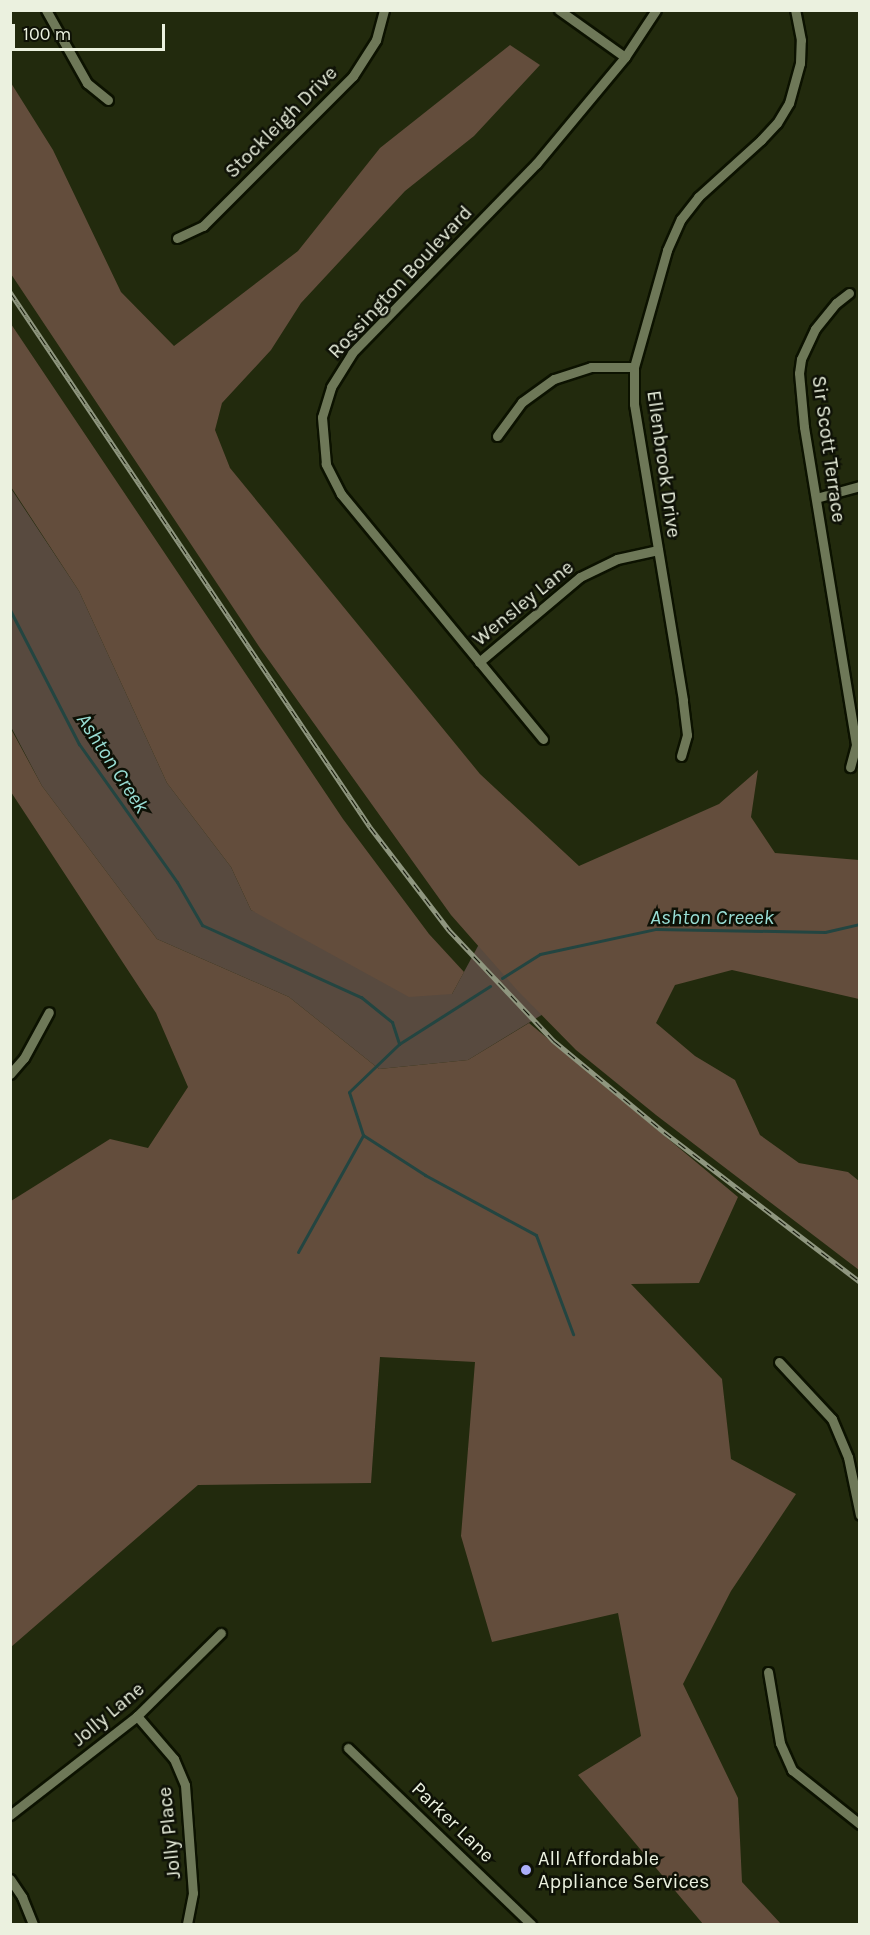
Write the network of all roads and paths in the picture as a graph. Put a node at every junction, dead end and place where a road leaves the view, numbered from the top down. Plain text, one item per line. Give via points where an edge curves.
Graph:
1 (46, 10) edge
2 (384, 10) edge
3 (559, 10) edge
4 (656, 10) edge
5 (795, 10) edge
6 (625, 57) junction
7 (108, 100) dead end
8 (177, 238) dead end
9 (849, 293) dead end
10 (634, 367) junction
11 (496, 436) dead end
12 (860, 486) edge
13 (816, 498) junction
14 (658, 550) junction
15 (479, 662) junction
16 (543, 739) dead end
17 (681, 756) dead end
18 (850, 767) dead end
19 (49, 1012) dead end
20 (10, 1074) edge
21 (779, 1362) dead end
22 (860, 1515) edge
23 (221, 1633) dead end
24 (768, 1672) dead end
25 (137, 1716) junction
26 (348, 1748) dead end
27 (10, 1815) edge
28 (860, 1824) edge
29 (10, 1879) edge
30 (33, 1924) edge
31 (187, 1924) edge
32 (531, 1924) edge

1 - 7 street via 87,83
2 - 8 street, Stockleigh Drive via 376,40 353,76 203,226
3 - 6 street
4 - 6 street, Rossington Boulevard
5 - 10 street, Ellenbrook Drive via 801,40 800,63 789,103 777,123 698,197 681,219 667,250
6 - 15 street, Rossington Boulevard via 536,164 352,353 331,387 322,417 326,464 341,494
9 - 13 street, Sir Scott Terrace via 824,316 801,359 801,400
10 - 11 street via 591,367 554,379 522,402
10 - 14 street, Ellenbrook Drive via 634,404
12 - 13 street
13 - 18 street, Sir Scott Terrace via 856,745
14 - 15 street, Wensley Lane via 618,559 580,578
14 - 17 street, Ellenbrook Drive via 687,735
15 - 16 street, Rossington Boulevard
19 - 20 street via 24,1058
21 - 22 street via 832,1419 848,1456
23 - 25 street, Jolly Lane
24 - 28 street via 780,1743 792,1770
25 - 27 street, Jolly Lane
25 - 31 street, Jolly Place via 174,1759 185,1785 193,1893
26 - 32 street, Parker Lane
29 - 30 street

